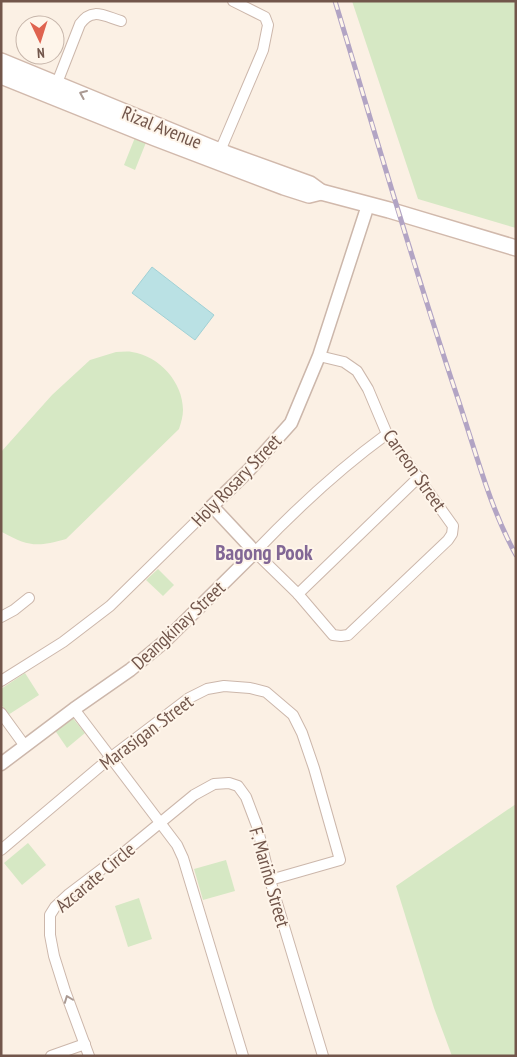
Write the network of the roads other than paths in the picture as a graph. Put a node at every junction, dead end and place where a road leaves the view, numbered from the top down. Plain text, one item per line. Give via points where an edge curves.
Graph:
1 (233, 1) edge
2 (121, 21) dead end
3 (1, 61) edge
4 (1, 76) edge
5 (54, 89) junction
6 (222, 158) junction
7 (368, 205) junction
8 (516, 248) edge
9 (319, 356) junction
10 (387, 434) junction
11 (419, 477) junction
12 (212, 506) junction
13 (255, 552) junction
14 (298, 594) junction
15 (29, 598) dead end
16 (1, 617) edge
17 (1, 681) edge
18 (74, 709) junction
19 (1, 713) edge
20 (25, 746) junction
21 (110, 758) junction
22 (1, 764) edge
23 (161, 822) junction
24 (1, 850) edge
25 (270, 880) junction
26 (85, 1044) junction
27 (51, 1056) edge
28 (89, 1056) edge
29 (243, 1056) edge
30 (323, 1056) edge

1 - 6 street via 265,17 268,25 263,50
2 - 5 street via 94,13 86,16
3 - 5 main road, Rizal Avenue
4 - 5 main road, Rizal Avenue
5 - 6 main road, Rizal Avenue
6 - 7 main road, Rizal Avenue
7 - 8 main road, Rizal Avenue
7 - 9 street, Holy Rosary Street
9 - 10 street, Carreon Street via 344,362 357,371
9 - 12 street, Holy Rosary Street via 291,423
10 - 11 street, Carreon Street
10 - 13 street, Deangkinay Street via 283,522
11 - 14 street
11 - 14 street, Carreon Street via 453,526 448,540 348,635 333,634
12 - 13 street
12 - 17 street, Holy Rosary Street via 110,606 63,642
13 - 14 street
13 - 18 street, Deangkinay Street via 164,642
15 - 16 street
18 - 20 street, Deangkinay Street
18 - 21 street
19 - 20 street
20 - 22 street, Deangkinay Street
21 - 23 street
21 - 24 street, Marasigan Street
21 - 25 street, Marasigan Street via 189,698 207,689 224,686 266,692 293,715 302,733 340,860
23 - 25 street, F. Mariño Street via 208,786 229,783 238,786 246,797 257,826
26 -> 23 street, Azcarate Circle via 54,956 50,915 69,894
23 - 29 street via 183,858
25 - 30 street, F. Mariño Street
26 - 27 street
26 - 28 street, Azcarate Circle

